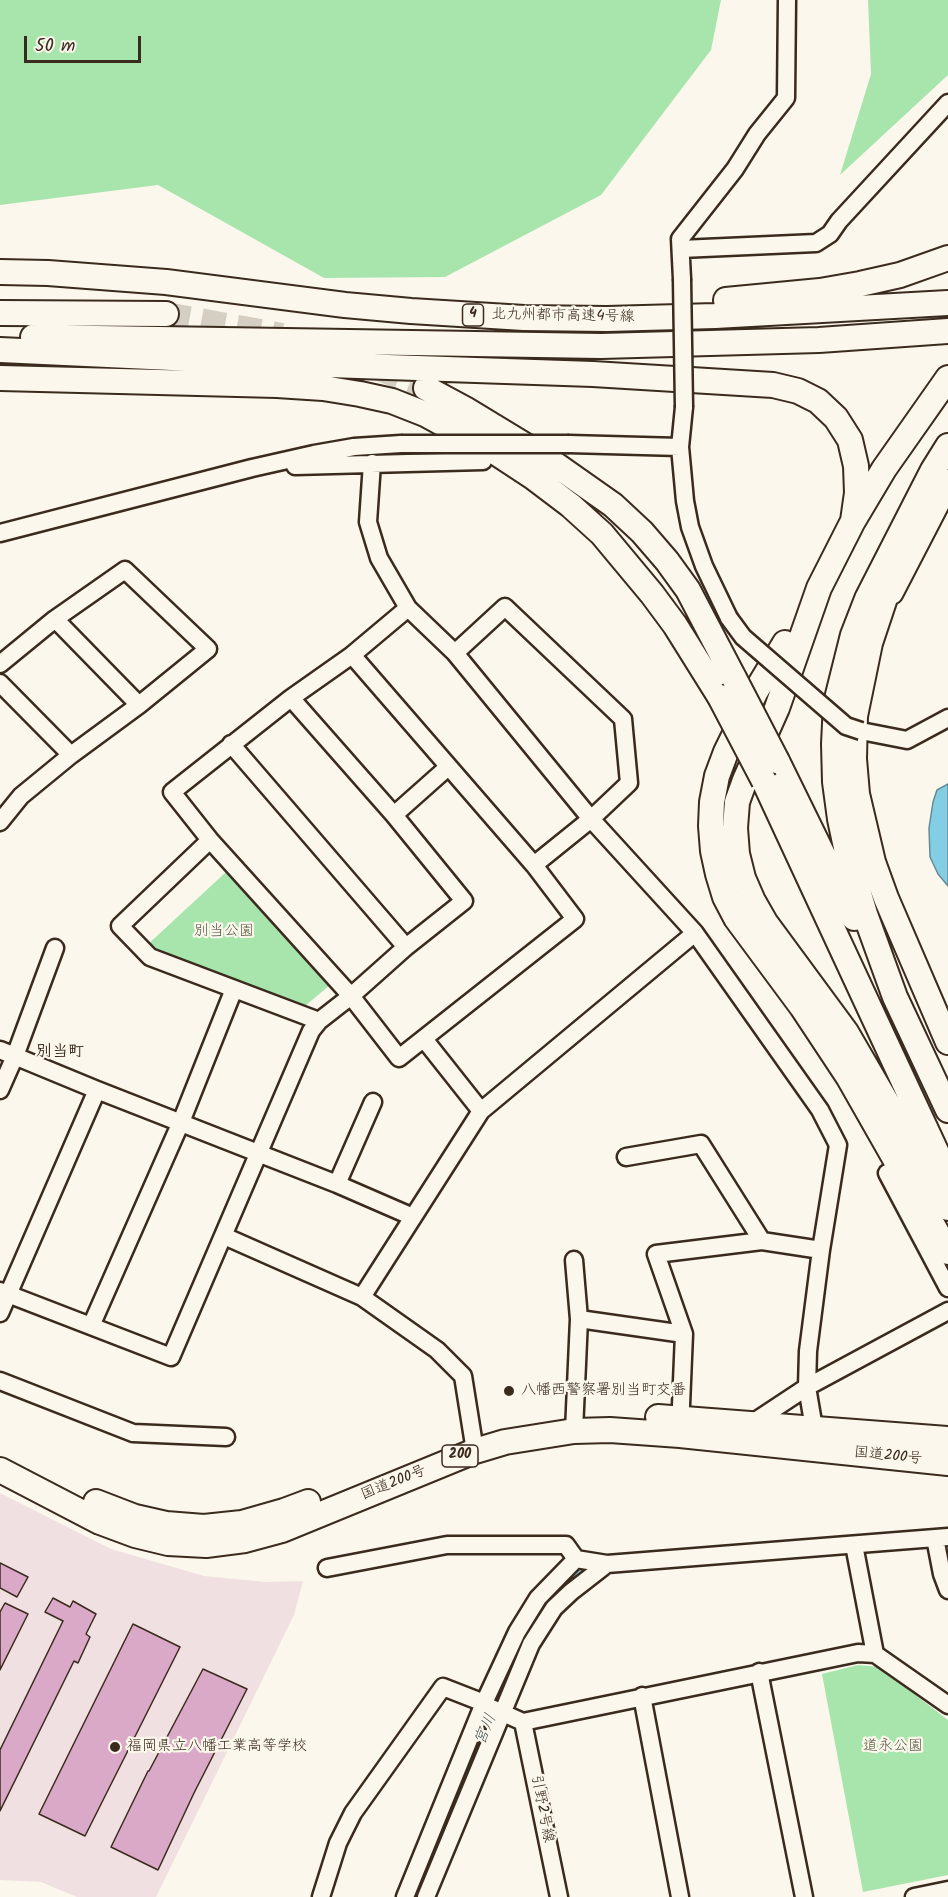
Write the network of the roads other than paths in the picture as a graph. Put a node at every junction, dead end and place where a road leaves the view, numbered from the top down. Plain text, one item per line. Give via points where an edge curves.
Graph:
1 (788, 0) edge
2 (948, 103) edge
3 (681, 249) junction
4 (948, 258) edge
5 (0, 272) edge
6 (948, 303) edge
7 (0, 313) edge
8 (166, 314) tunnel mouth
9 (524, 318) junction
10 (948, 331) edge
11 (0, 337) edge
12 (0, 350) edge
13 (0, 378) edge
14 (948, 378) edge
15 (426, 388) tunnel mouth
16 (948, 446) edge
17 (680, 447) junction
18 (948, 454) edge
19 (483, 461) dead end
20 (372, 463) junction
21 (252, 468) junction
22 (948, 482) edge
23 (853, 521) junction
24 (0, 533) edge
25 (819, 588) junction
26 (408, 608) junction
27 (881, 612) junction
28 (56, 619) junction
29 (455, 653) junction
30 (352, 655) junction
31 (0, 664) edge
32 (0, 683) edge
33 (727, 687) junction
34 (291, 698) junction
35 (139, 705) junction
36 (948, 718) edge
37 (231, 744) junction
38 (71, 755) junction
39 (448, 767) junction
40 (394, 816) junction
41 (591, 819) junction
42 (0, 822) edge
43 (210, 840) junction
44 (534, 865) junction
45 (695, 933) junction
46 (406, 947) junction
47 (55, 948) dead end
48 (234, 989) junction
49 (351, 996) junction
50 (319, 1021) junction
51 (424, 1039) junction
52 (948, 1042) edge
53 (8, 1053) edge
54 (0, 1090) edge
55 (97, 1090) junction
56 (373, 1102) dead end
57 (948, 1110) edge
58 (481, 1111) junction
59 (181, 1122) junction
60 (258, 1154) junction
61 (627, 1157) dead end
62 (887, 1173) dead end
63 (948, 1177) edge
64 (337, 1184) junction
65 (948, 1208) edge
66 (413, 1217) junction
67 (224, 1236) junction
68 (762, 1241) junction
69 (821, 1250) junction
70 (948, 1252) edge
71 (574, 1260) dead end
72 (948, 1288) edge
73 (4, 1293) edge
74 (362, 1297) junction
75 (948, 1311) edge
76 (0, 1313) edge
77 (579, 1319) junction
78 (91, 1326) junction
79 (684, 1334) junction
80 (0, 1381) edge
81 (807, 1387) junction
82 (574, 1423) junction
83 (680, 1427) junction
84 (814, 1428) junction
85 (750, 1433) junction
86 (226, 1437) dead end
87 (948, 1439) edge
88 (473, 1444) junction
89 (0, 1453) edge
90 (948, 1463) edge
91 (0, 1470) edge
92 (942, 1538) edge
93 (854, 1545) junction
94 (576, 1559) junction
95 (607, 1564) junction
96 (327, 1568) dead end
97 (948, 1590) edge
98 (875, 1654) junction
99 (759, 1672) junction
100 (642, 1696) junction
101 (948, 1705) edge
102 (494, 1708) junction
103 (523, 1722) junction
104 (948, 1890) edge
105 (922, 1896) edge
106 (321, 1897) edge
107 (405, 1897) edge
108 (426, 1897) edge
109 (558, 1897) edge
110 (680, 1897) edge
111 (804, 1897) edge

1 - 3 street via 786,98 680,239
2 - 3 street via 830,234 816,243
3 - 17 street, bridge via 684,407
4 - 9 highway via 900,275 820,291
5 - 9 highway, 北九州都市高速4号線 / 4 via 166,282 345,305
6 - 9 highway, 北九州都市高速4号線 / 4 via 715,316
7 - 8 highway
10 - 11 highway, 北九州都市高速4号線 / 4 via 819,340 601,346
12 - 23 highway via 773,385 818,401 836,418 849,440 856,466
13 - 33 highway via 323,388 392,401 425,414 495,452 570,505 602,534
14 - 23 highway
15 - 33 highway via 549,460 613,505 642,532 688,590
16 - 57 highway via 867,599 853,635 836,703 834,744 840,819 865,914 895,997
17 - 21 street, bridge via 401,444 344,449
17 - 36 street, bridge via 690,527 729,618 743,637 846,726 907,740
18 - 27 highway via 907,537
19 - 20 street
20 - 21 street
20 - 26 street via 368,522 379,558
21 - 24 street
22 - 27 highway
23 - 25 highway
25 - 65 highway via 777,708 737,802 737,854 753,902 846,1032
25 - 70 highway via 756,691 717,776 711,826 717,874 736,918 849,1078
26 - 29 street
26 - 30 street
27 - 52 highway via 870,643 855,716 857,794 886,898
28 - 31 street
28 - 35 street
28 - 35 street via 125,570 208,649
29 - 41 street
29 - 41 street via 505,607 622,719 629,783
30 - 34 street
30 - 39 street
32 - 38 street
33 - 57 highway, bridge via 777,761
33 - 63 highway, bridge via 764,781
34 - 37 street
34 - 40 street
35 - 38 street
37 - 43 street via 172,792
37 - 46 street
38 - 42 street via 21,796
39 - 40 street
39 - 44 street
40 - 46 street via 464,901
41 - 44 street
41 - 45 street
43 - 48 street via 120,926 150,957
43 - 49 street
44 - 51 street via 575,919
45 - 58 street
45 - 69 street via 820,1110 838,1145
46 - 49 street
47 - 53 street
48 - 50 street
48 - 59 street
49 - 50 street
49 - 51 street via 399,1058
50 - 60 street via 311,1031
51 - 58 street
53 - 54 street
53 - 55 street
55 - 59 street
55 - 73 street
56 - 64 street
58 - 66 street
59 - 60 street
59 - 78 street
60 - 64 street
60 - 67 street
61 - 68 street via 701,1144
62 - 72 street
64 - 66 street
66 - 74 street
67 - 74 street
67 - 78 street via 171,1357
68 - 69 street
68 - 79 street via 656,1254
69 - 81 street
71 - 77 street
73 - 76 street
73 - 78 street
74 - 88 street via 437,1350 463,1376
75 - 81 street
77 - 79 street
77 - 82 street
79 - 83 street
80 - 86 street via 133,1433
81 - 84 street
81 - 85 street
82 - 83 highway, 国道200号 / 200 via 614,1414
82 - 88 highway, 国道200号 / 200 via 526,1423
83 - 85 highway, 国道200号 / 200
84 - 85 highway, 国道200号 / 200
84 - 87 highway, 国道200号 / 200
85 - 90 highway, 国道200号 / 200
88 - 89 highway, 国道200号 / 200 via 284,1511 242,1523 204,1527 166,1524 104,1506
88 - 91 highway, 国道200号 / 200 via 282,1530 206,1545 168,1543 135,1535 100,1522
92 - 93 street
92 - 97 street via 942,1574
93 - 95 street
93 - 98 street
94 - 95 street
94 - 96 street via 566,1545 447,1545
94 - 102 street via 538,1598 517,1632
95 - 102 street via 554,1608
98 - 99 street via 858,1653
98 - 101 street
99 - 100 street
99 - 111 street
100 - 103 street
100 - 110 street
102 - 103 street
102 - 106 street via 443,1687 354,1813 338,1843
102 - 107 street
102 - 108 street
103 - 109 street, 引野2号線
104 - 105 street

